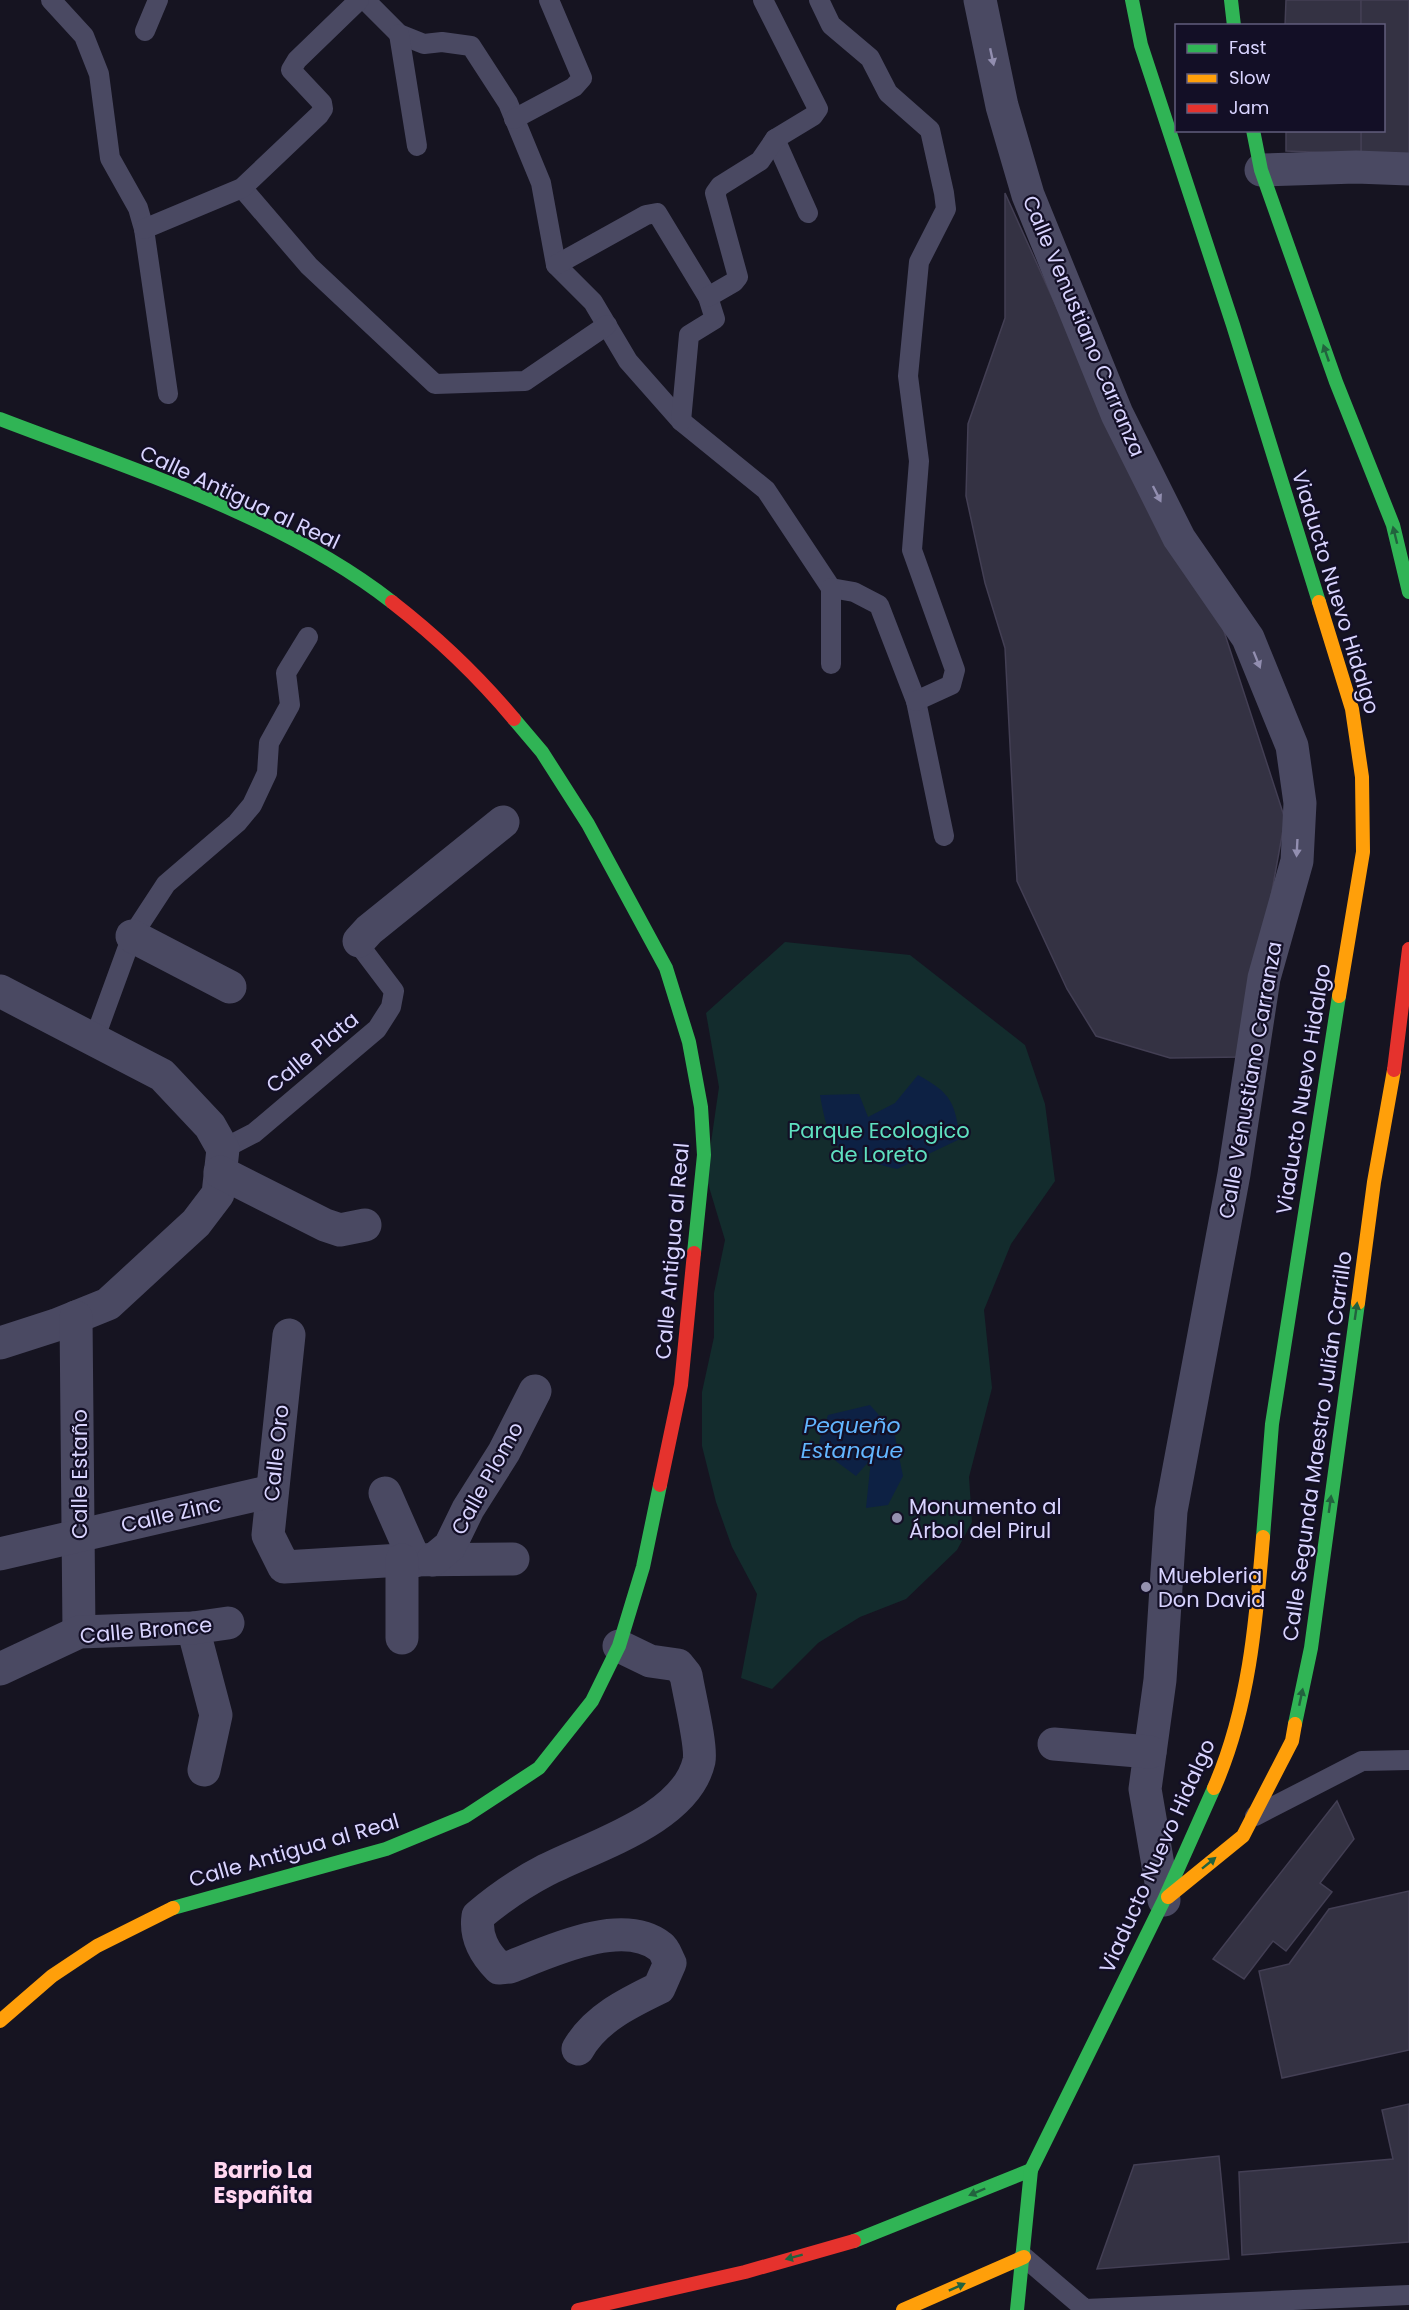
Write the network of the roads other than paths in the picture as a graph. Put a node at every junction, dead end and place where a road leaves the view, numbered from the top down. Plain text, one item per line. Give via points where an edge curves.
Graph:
1 (51, 0) edge
2 (158, 0) edge
3 (359, 0) edge
4 (365, 0) edge
5 (549, 0) edge
6 (763, 0) edge
7 (819, 0) edge
8 (980, 0) edge
9 (1132, 0) edge
10 (1231, 0) edge
11 (1234, 24) edge
12 (145, 31) dead end
13 (399, 34) junction
14 (514, 118) junction
15 (1253, 132) edge
16 (776, 139) junction
17 (417, 146) dead end
18 (1409, 169) edge
19 (1262, 170) junction
20 (242, 188) junction
21 (808, 213) dead end
22 (144, 229) junction
23 (556, 265) junction
24 (708, 297) junction
25 (607, 325) junction
26 (168, 394) dead end
27 (0, 419) edge
28 (681, 421) junction
29 (831, 588) junction
30 (1409, 592) edge
31 (308, 637) dead end
32 (831, 664) dead end
33 (916, 701) junction
34 (503, 822) dead end
35 (944, 836) dead end
36 (132, 936) junction
37 (359, 941) joint
38 (1409, 949) edge
39 (230, 987) dead end
40 (0, 991) edge
41 (93, 1040) junction
42 (222, 1161) junction
43 (365, 1225) dead end
44 (76, 1317) junction
45 (289, 1335) dead end
46 (0, 1343) edge
47 (535, 1391) dead end
48 (272, 1491) junction
49 (386, 1493) dead end
50 (79, 1534) junction
51 (0, 1554) edge
52 (513, 1559) dead end
53 (417, 1561) junction
54 (228, 1623) dead end
55 (193, 1628) junction
56 (79, 1632) junction
57 (402, 1638) dead end
58 (619, 1646) junction
59 (0, 1669) edge
60 (1054, 1744) dead end
61 (1150, 1752) junction
62 (1409, 1760) edge
63 (204, 1770) dead end
64 (1255, 1816) junction
65 (1164, 1900) junction
66 (0, 2021) edge
67 (578, 2049) dead end
68 (1031, 2170) junction
69 (1024, 2257) junction
70 (1409, 2295) edge
71 (578, 2310) edge
72 (903, 2310) edge
73 (1017, 2310) edge

1 - 22 lane via 84,36 99,74 110,158 138,208
2 - 12 lane
3 - 20 lane via 291,70 322,103 323,109
4 - 13 lane
5 - 14 lane via 582,78 574,87
6 - 16 lane via 818,109
7 - 33 lane via 831,25 870,58 888,93 930,130 945,201 946,209 919,262 908,376 920,461 912,550 955,670 951,685
8 -> 61 street, Calle Venustiano Carranza via 1002,106 1028,195 1117,414 1179,538 1248,638 1292,746 1300,803 1297,861 1264,978 1234,1174 1171,1511 1160,1680
9 - 65 main road, Viaducto Nuevo Hidalgo via 1141,45 1352,709 1362,777 1362,852 1272,1424 1257,1612 1243,1702 1226,1761
10 - 11 main road
13 - 14 lane via 424,44 471,46
13 - 17 lane
14 - 23 lane via 541,183
15 - 19 main road
16 - 21 lane
16 - 24 lane via 760,161 715,193 738,277
18 - 19 street
30 -> 19 main road via 1393,525 1336,382
20 - 22 lane
20 - 25 lane via 309,266 435,384 525,381
22 - 26 lane
23 - 24 lane via 646,215 657,213
23 - 25 lane via 592,302
24 - 28 lane via 715,319 689,335
25 - 28 lane via 628,361
27 - 58 main road, Calle Antigua al Real via 189,491 276,532 362,578 425,628 489,689 542,752 588,824 661,958 689,1042 701,1107 704,1155 681,1385 643,1567
28 - 29 lane via 766,490
29 - 32 lane
29 - 33 lane via 854,592 879,605
31 - 36 lane via 286,673 290,705 269,742 267,773 252,805 237,823 166,884
33 - 35 lane
34 - 37 street
36 - 39 street
36 - 41 lane
37 - 42 lane, Calle Plata via 394,991 391,1006 377,1029
64 -> 38 main road, Calle Segunda Maestro Julián Carrillo via 1292,1741 1311,1648
40 - 41 street
41 - 42 street via 162,1075 210,1126
42 - 43 street via 325,1224 340,1230
42 - 44 street via 218,1194 196,1223 108,1304
44 - 46 street
44 - 50 street, Calle Estaño
45 - 48 street, Calle Oro
47 - 53 street, Calle Plomo via 450,1546
48 - 50 street, Calle Zinc
48 - 53 street, Calle Oro via 268,1535 284,1568
49 - 53 street
50 - 51 street, Calle Zinc
50 - 56 street, Calle Estaño
52 - 53 street
53 - 57 street
54 - 55 street, Calle Bronce
55 - 56 street, Calle Bronce
55 - 63 street via 216,1714
56 - 59 street, Calle Bronce
58 - 66 main road, Calle Antigua al Real via 592,1701 539,1768 466,1816 386,1849 175,1907 97,1946 52,1976
58 - 67 street via 650,1661 678,1665 686,1675 700,1759 692,1782 670,1806 637,1827 505,1894 478,1916 476,1933 499,1968 577,1941 612,1936 640,1936 662,1947 670,1963 659,1988 626,2004 598,2025
60 - 61 street
61 - 65 street, Calle Venustiano Carranza via 1145,1789
62 - 64 lane via 1362,1761
65 -> 64 main road, Calle Segunda Maestro Julián Carrillo via 1243,1836
65 - 68 main road, Viaducto Nuevo Hidalgo
68 - 69 main road
68 -> 71 main road via 844,2244 676,2290
69 - 70 lane via 1085,2309
72 -> 69 main road
69 - 73 main road

